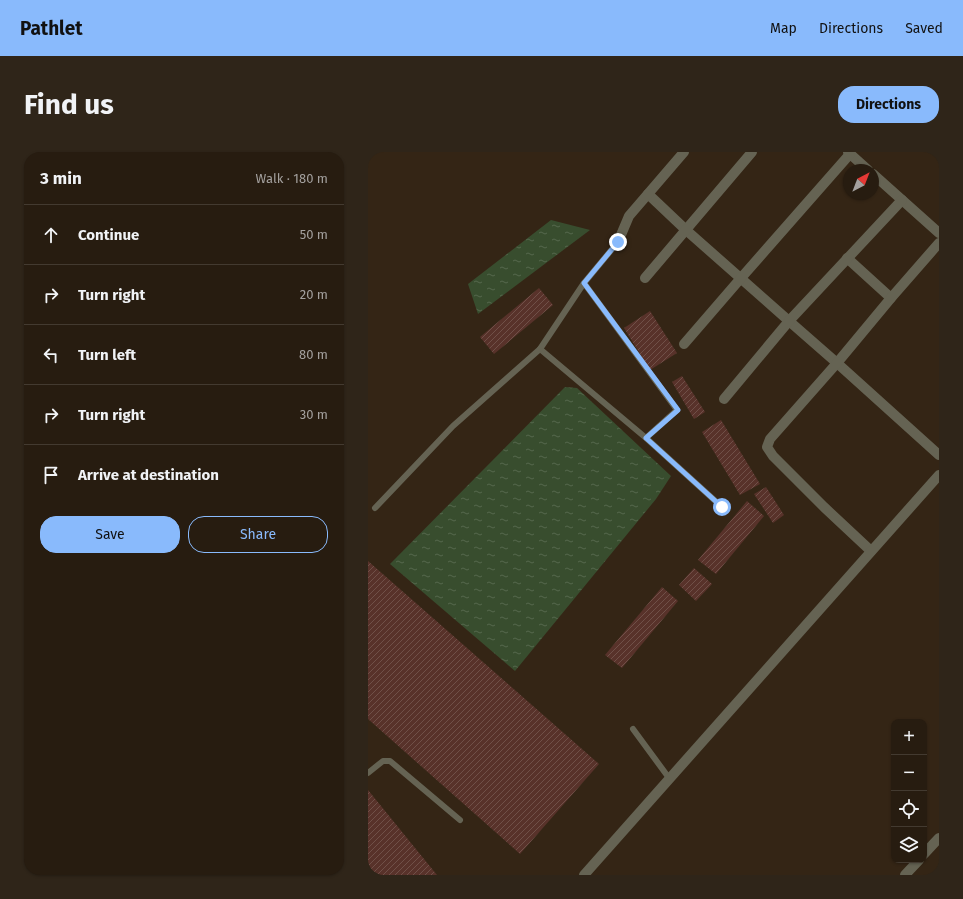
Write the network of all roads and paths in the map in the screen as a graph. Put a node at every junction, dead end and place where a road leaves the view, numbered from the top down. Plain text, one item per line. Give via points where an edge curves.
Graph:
1 (684, 152) edge
2 (752, 152) edge
3 (849, 153) edge
4 (861, 164) edge
5 (879, 179) edge
6 (648, 194) junction
7 (902, 200) junction
8 (686, 230) junction
9 (939, 233) edge
10 (618, 242) joint
11 (939, 243) edge
12 (847, 258) junction
13 (645, 278) dead end
14 (741, 278) junction
15 (584, 283) junction
16 (891, 298) junction
17 (789, 321) junction
18 (684, 344) dead end
19 (540, 349) junction
20 (837, 363) junction
21 (724, 399) dead end
22 (646, 438) junction
23 (939, 455) edge
24 (939, 474) edge
25 (722, 507) dead end
26 (375, 508) dead end
27 (871, 551) junction
28 (633, 729) dead end
29 (368, 773) edge
30 (669, 778) junction
31 (460, 820) dead end
32 (939, 838) edge
33 (927, 851) edge
34 (916, 863) edge
35 (584, 875) edge
36 (905, 875) edge

1 - 6 street
2 - 8 street
3 - 4 street
3 - 14 street
5 - 7 street
6 - 8 street
6 - 10 street via 629,216
7 - 9 street
7 - 12 street
8 - 13 street
8 - 14 street
10 - 15 lane
11 - 16 street
12 - 16 street
12 - 17 street
14 - 17 street
14 - 18 street
15 - 19 lane
15 - 22 lane via 678,410
16 - 20 street
17 - 20 street
17 - 21 street
19 - 22 lane
19 - 26 lane via 453,426
20 - 23 street
20 - 27 street via 770,440 767,447 798,482
22 - 25 lane
24 - 27 street
27 - 30 street
28 - 30 lane
29 - 31 lane via 383,761 390,761
30 - 35 street
32 - 33 street
34 - 36 street

